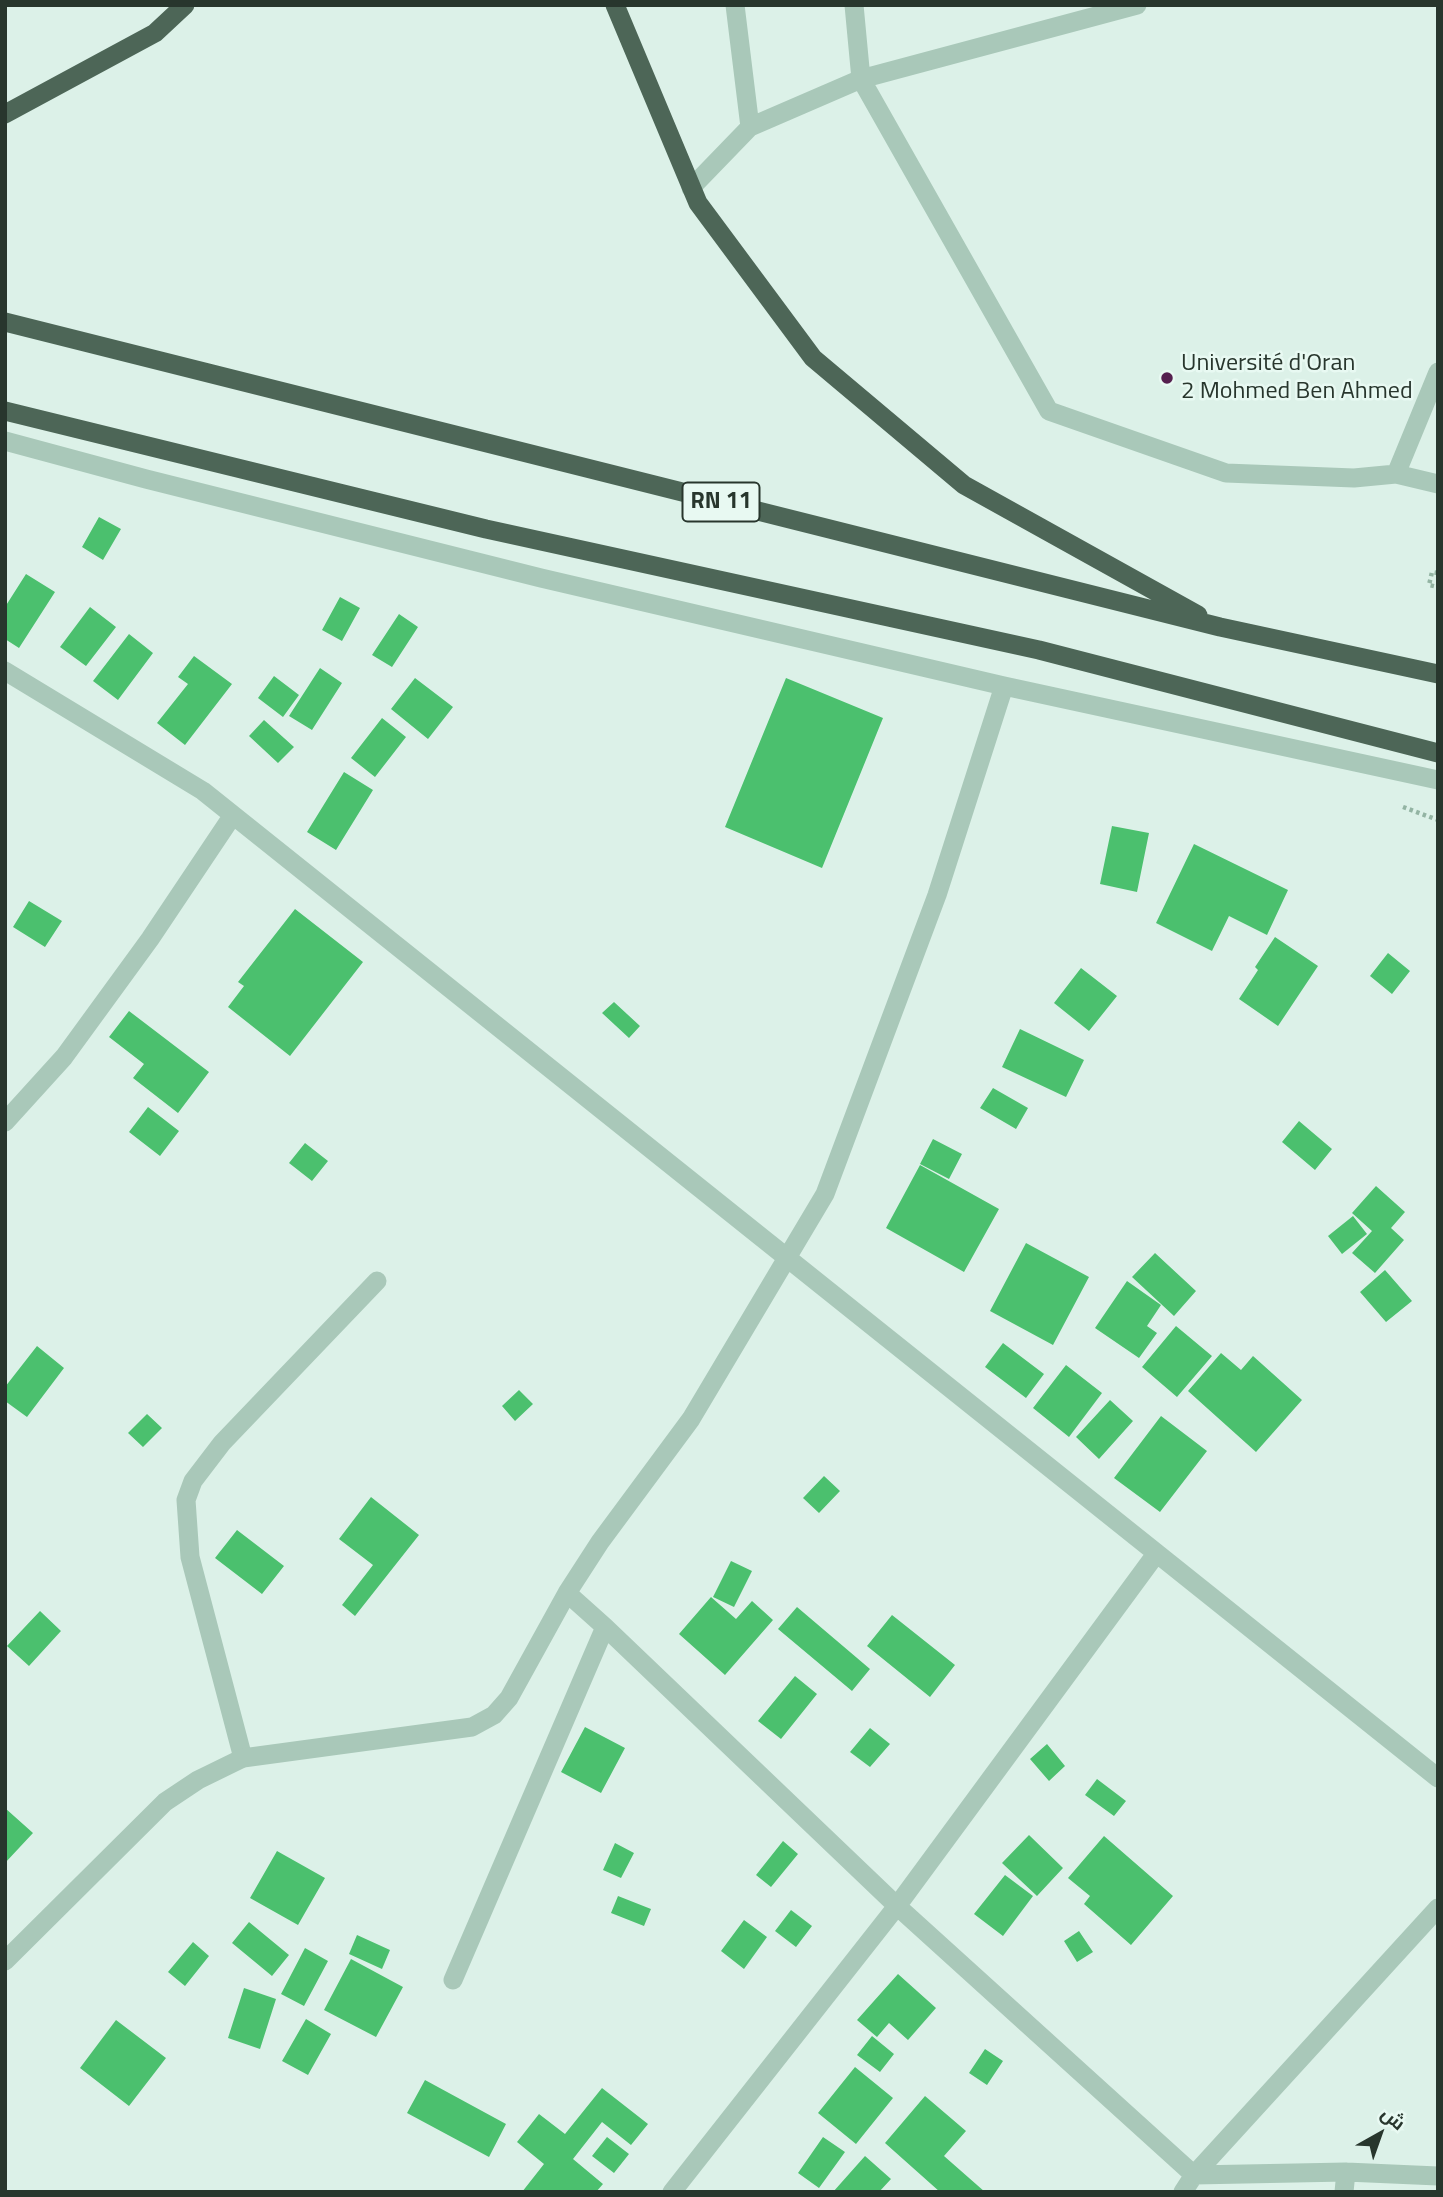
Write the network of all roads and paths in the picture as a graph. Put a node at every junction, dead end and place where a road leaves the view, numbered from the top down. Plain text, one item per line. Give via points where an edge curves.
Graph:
1 (185, 5) edge
2 (615, 5) edge
3 (735, 5) edge
4 (854, 5) edge
5 (1137, 5) edge
6 (861, 79) junction
7 (5, 114) edge
8 (750, 127) junction
9 (691, 188) junction
10 (5, 323) edge
11 (1438, 372) edge
12 (5, 411) edge
13 (5, 442) edge
14 (1396, 474) junction
15 (1438, 484) edge
16 (1438, 573) edge
17 (1438, 587) edge
18 (1220, 627) junction
19 (5, 671) edge
20 (1438, 674) edge
21 (1004, 686) junction
22 (1438, 753) edge
23 (1438, 780) edge
24 (233, 815) junction
25 (5, 1122) edge
26 (789, 1257) junction
27 (377, 1281) dead end
28 (1156, 1554) junction
29 (567, 1593) junction
30 (606, 1627) junction
31 (243, 1758) junction
32 (1438, 1778) edge
33 (897, 1906) junction
34 (1438, 1908) edge
35 (5, 1961) edge
36 (453, 1980) dead end
37 (1346, 2172) junction
38 (1194, 2175) junction
39 (1438, 2176) edge
40 (671, 2192) edge
41 (1183, 2192) edge
42 (1344, 2192) edge

1 - 7 highway via 155,33
2 - 9 highway
3 - 8 street
4 - 6 street
5 - 6 street
6 - 8 street
6 - 14 street via 1049,411 1226,473 1354,478
8 - 9 street
9 - 18 highway via 813,358 954,477
10 - 18 highway, RN 11
11 - 14 street
12 - 22 highway via 486,529 1039,650
13 - 21 street via 541,578
14 - 15 street
16 - 17 path via 1432,572 1429,585
18 - 20 highway, RN 11
19 - 24 street via 203,791
21 - 23 street
21 - 26 street via 937,895 855,1116 825,1194
24 - 25 street via 64,1057
24 - 26 street
26 - 28 street
26 - 29 street via 691,1419
27 - 31 street via 222,1443 193,1481 187,1500 190,1557
28 - 32 street
28 - 33 street
29 - 30 street
29 - 31 street via 509,1698 494,1715 472,1727
30 - 33 street
30 - 36 street
31 - 35 street via 165,1802
33 - 38 street
33 - 40 street
34 - 38 street
37 - 38 street
37 - 39 street
37 - 42 street
38 - 41 street

